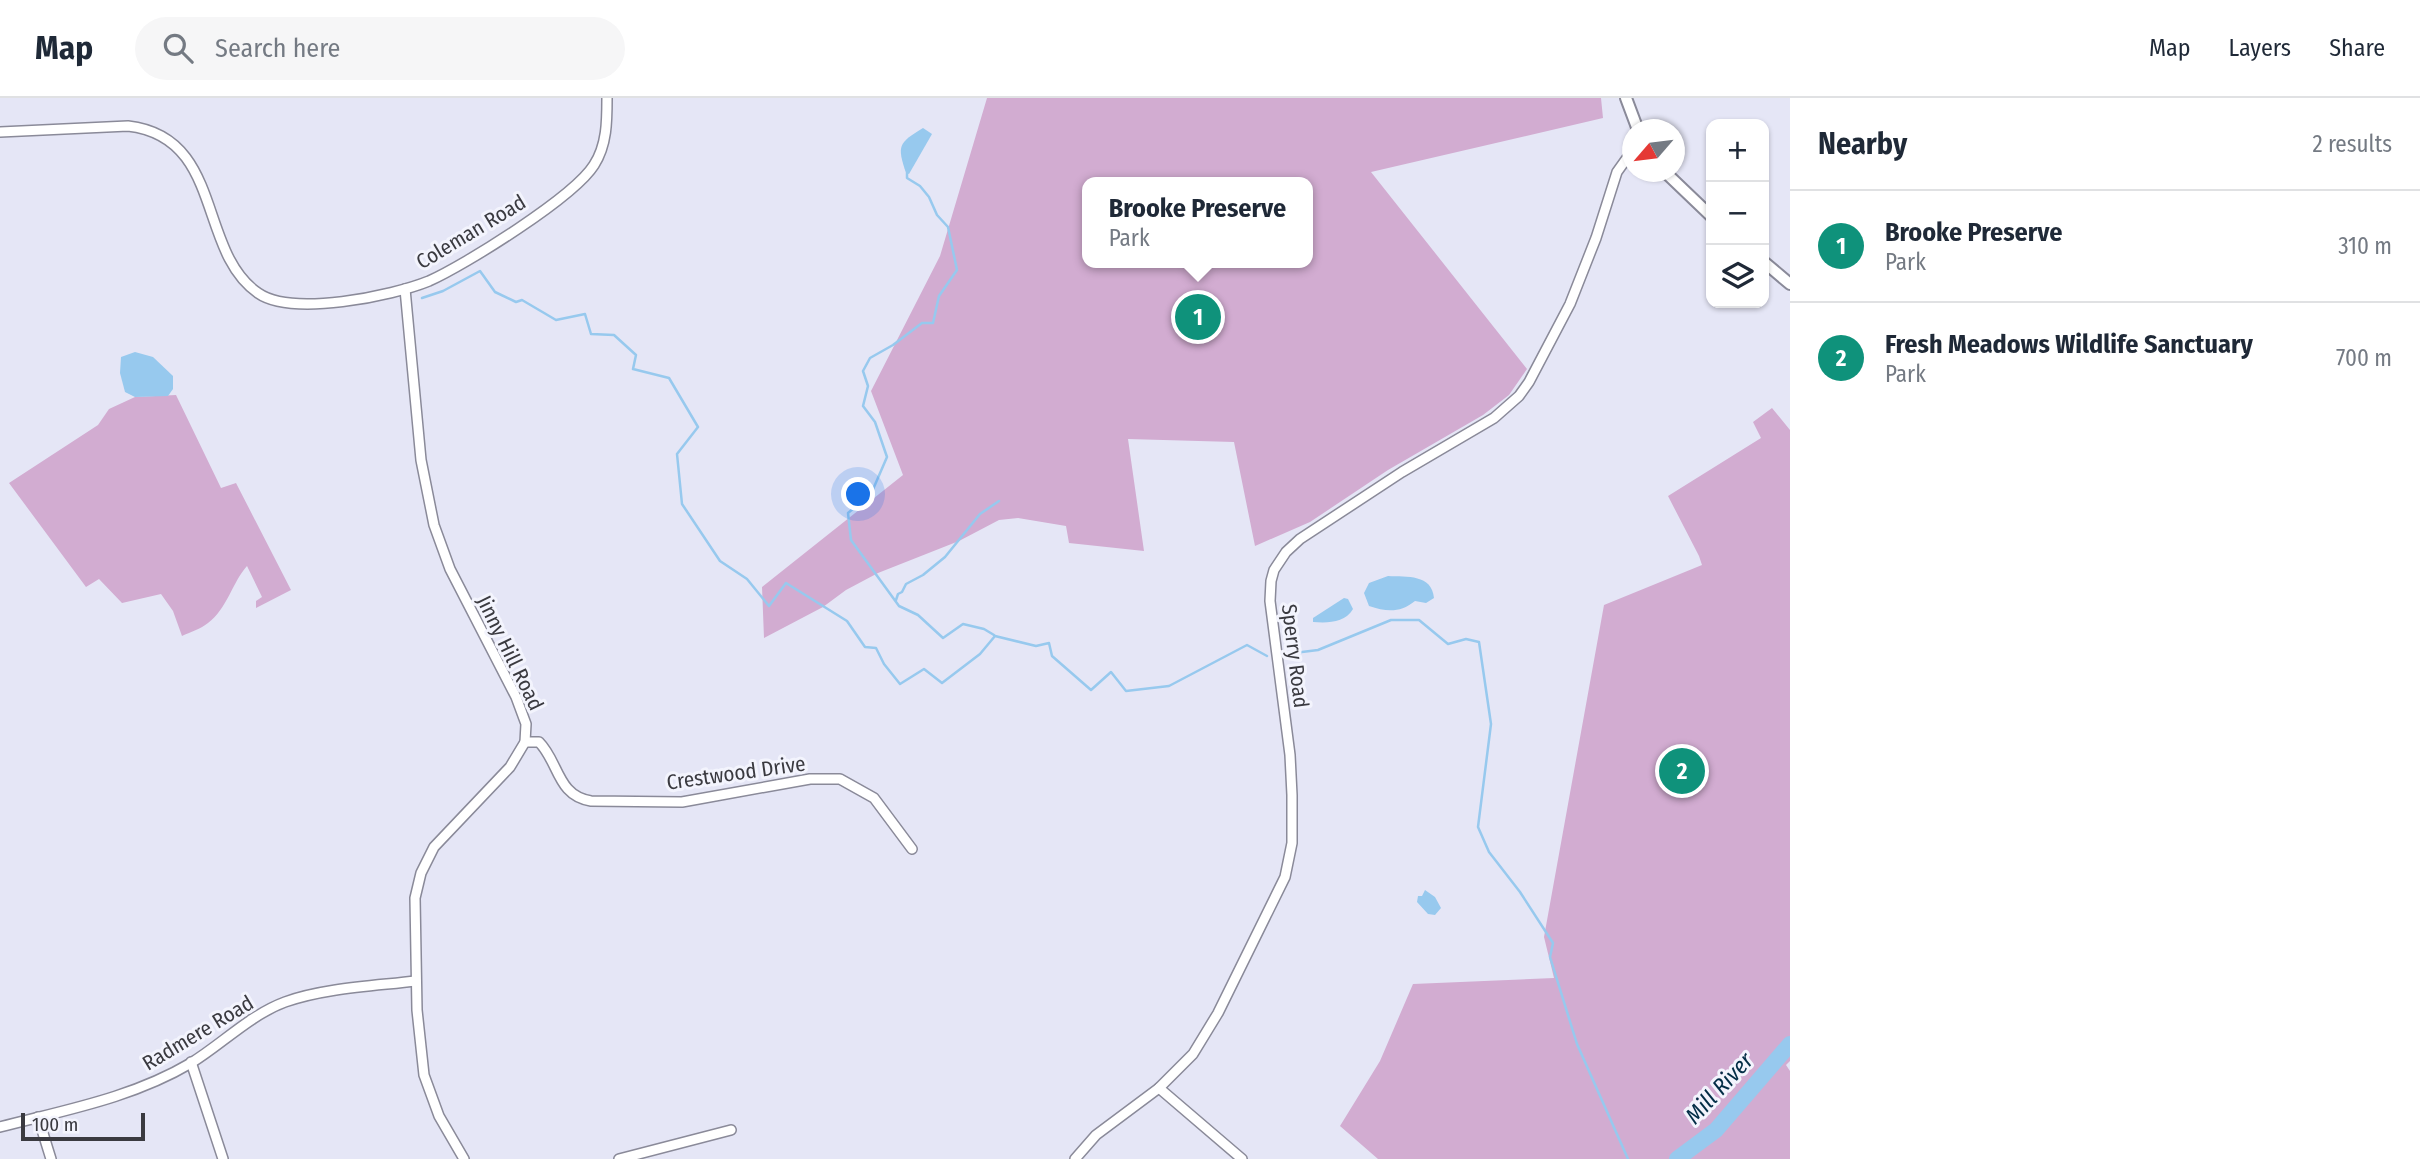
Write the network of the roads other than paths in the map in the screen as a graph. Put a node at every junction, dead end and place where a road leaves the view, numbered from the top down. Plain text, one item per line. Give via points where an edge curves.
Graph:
1 (607, 98) edge
2 (1626, 98) edge
3 (1634, 119) edge
4 (0, 132) edge
5 (1622, 165) edge
6 (1675, 182) edge
7 (1706, 211) edge
8 (1769, 265) edge
9 (1790, 284) edge
10 (405, 289) junction
11 (525, 741) junction
12 (912, 849) dead end
13 (416, 981) junction
14 (191, 1062) junction
15 (1159, 1088) junction
16 (38, 1117) junction
17 (0, 1127) edge
18 (731, 1130) dead end
19 (51, 1159) edge
20 (223, 1159) edge
21 (464, 1159) edge
22 (619, 1159) edge
23 (1075, 1159) edge
24 (1242, 1159) edge

1 - 10 street, Coleman Road via 599,155 578,183 469,259
2 - 3 street
4 - 10 street, Coleman Road via 128,126 167,138 191,164 236,270 266,298 311,305
5 - 15 street, Sperry Road via 1570,304 1519,396 1494,418 1300,539 1278,562 1270,601 1290,755 1289,862 1277,897 1210,1027 1193,1054
6 - 7 street
8 - 9 street
10 - 11 street, Jinny Hill Road via 419,441 435,525 450,569 522,709
11 - 12 street, Crestwood Drive via 538,741 566,789 578,799 591,801 682,802 810,779 840,779 874,798
11 - 13 street, Jinny Hill Road via 510,767 440,838 425,862 415,906
13 - 14 street, Radmere Road via 283,1003
13 - 21 street, Jinny Hill Road via 424,1075 439,1116
14 - 16 street, Radmere Road via 112,1099
14 - 20 street
15 - 23 street, Sperry Road via 1096,1135
15 - 24 street
16 - 17 street, Radmere Road
16 - 19 street
18 - 22 street

